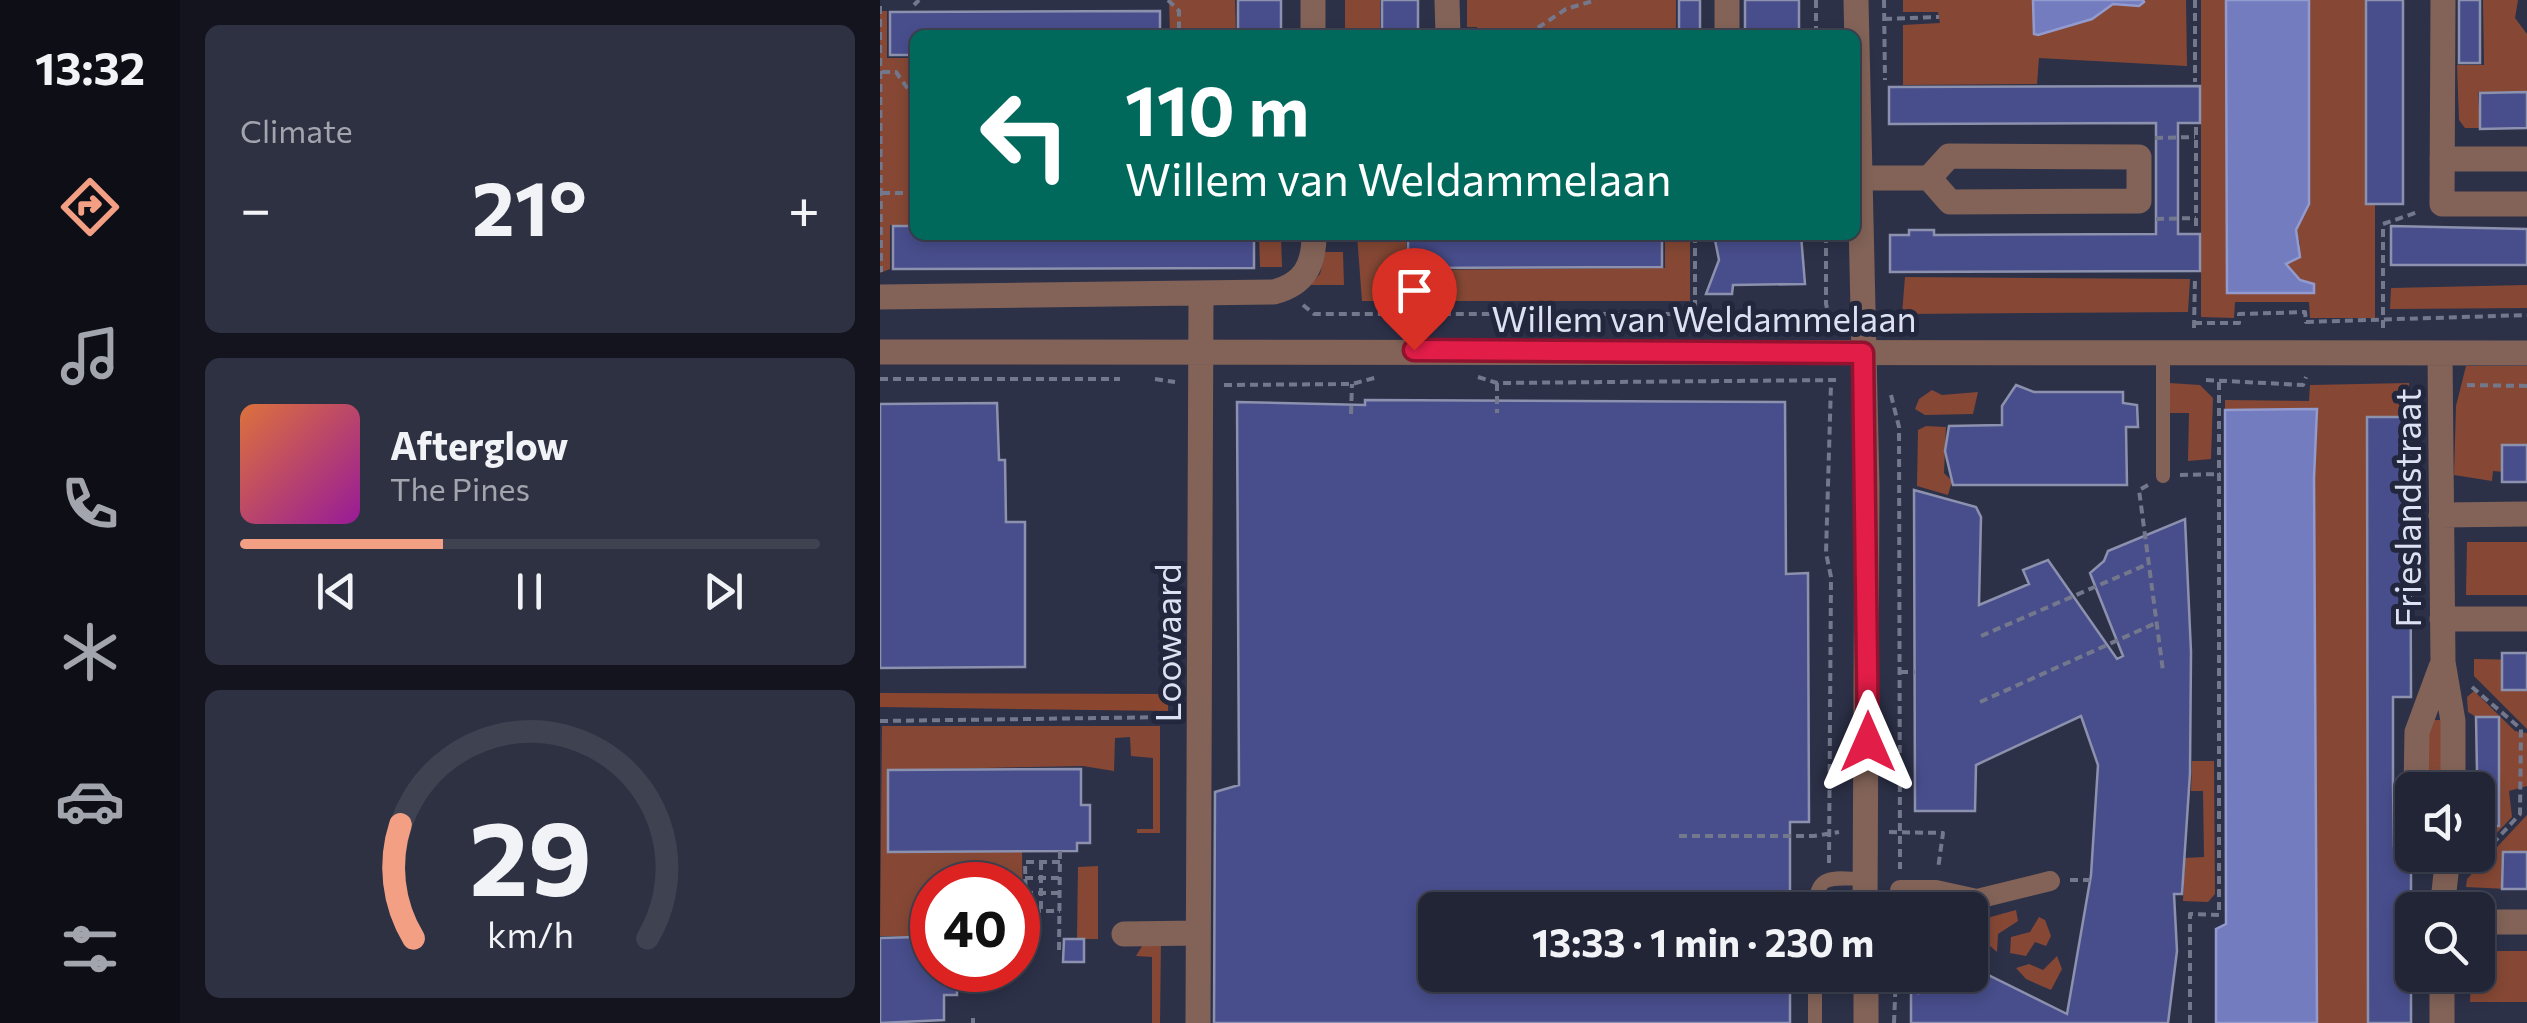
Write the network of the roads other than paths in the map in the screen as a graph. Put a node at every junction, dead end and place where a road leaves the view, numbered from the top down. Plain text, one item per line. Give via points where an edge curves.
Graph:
1 (1313, 0) edge
2 (1448, 0) edge
3 (1727, 0) edge
4 (1856, 0) edge
5 (2442, 0) edge
6 (1314, 30) edge
7 (1448, 30) edge
8 (1727, 30) edge
9 (1856, 30) edge
10 (2442, 159) junction
11 (2527, 159) edge
12 (1860, 178) edge
13 (1929, 178) junction
14 (2527, 204) edge
15 (1860, 218) edge
16 (1314, 242) edge
17 (1201, 295) junction
18 (880, 297) edge
19 (880, 352) edge
20 (1202, 352) junction
21 (2163, 352) junction
22 (2440, 352) junction
23 (1870, 353) junction
24 (2527, 353) edge
25 (2163, 476) dead end
26 (2527, 514) edge
27 (2442, 515) junction
28 (2527, 618) edge
29 (2442, 619) junction
30 (2443, 662) junction
31 (2416, 772) edge
32 (2453, 772) edge
33 (1865, 879) junction
34 (2050, 881) dead end
35 (1900, 890) road end
36 (1815, 892) edge
37 (1865, 892) edge
38 (2495, 922) edge
39 (2527, 922) edge
40 (1124, 934) dead end
41 (1198, 934) junction
42 (1815, 992) edge
43 (1866, 992) edge
44 (2442, 992) edge
45 (1198, 1023) edge
46 (1815, 1023) edge
47 (1866, 1023) edge
48 (2442, 1023) edge

1 - 6 street
2 - 7 street
3 - 8 street
4 - 9 street
5 - 10 street
10 - 11 street
10 - 14 street via 2442,204
12 - 13 street
13 - 13 street via 1949,156 2139,157 2139,201 1950,202
15 - 23 street
16 - 17 street via 1305,276 1292,288
17 - 18 street
17 - 20 street, Loowaard
19 - 20 street, Willem van Weldammelaan
20 - 23 street, Willem van Weldammelaan
20 - 41 street, Loowaard
21 - 22 street, Willem van Weldammelaan
21 - 23 street, Willem van Weldammelaan
21 - 25 lane
22 - 24 street, Willem van Weldammelaan
22 - 27 street, Frieslandstraat
23 - 33 street
26 - 27 street
27 - 29 street, Frieslandstraat
28 - 29 street
29 - 30 street, Frieslandstraat
30 - 31 street, Frieslandstraat via 2417,732
30 - 32 street, Frieslandstraat
33 - 36 lane via 1829,879
33 - 37 street
34 - 35 street via 1977,899
38 - 39 street
40 - 41 street
41 - 45 street, Loowaard
42 - 46 lane
43 - 47 street
44 - 48 street

